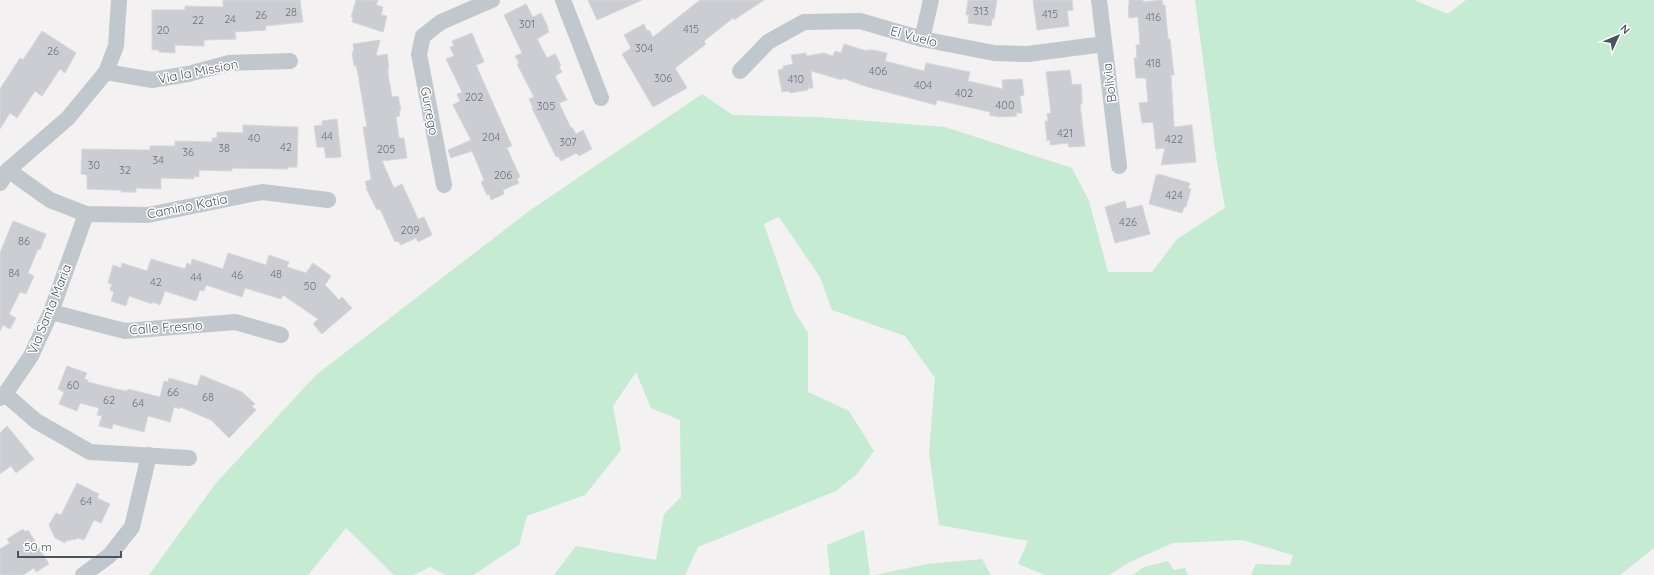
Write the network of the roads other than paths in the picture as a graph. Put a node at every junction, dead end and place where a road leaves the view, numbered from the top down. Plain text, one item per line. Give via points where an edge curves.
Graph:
1 (119, 0) edge
2 (492, 0) edge
3 (563, 0) edge
4 (931, 0) edge
5 (1099, 0) edge
6 (922, 39) junction
7 (1104, 44) junction
8 (290, 61) dead end
9 (740, 71) dead end
10 (106, 72) junction
11 (601, 98) dead end
12 (1119, 166) dead end
13 (4, 176) edge
14 (444, 185) dead end
15 (328, 200) dead end
16 (86, 214) junction
17 (51, 312) junction
18 (281, 335) dead end
19 (2, 396) edge
20 (149, 456) junction
21 (189, 458) dead end
22 (83, 575) edge

1 - 10 street via 116,46
2 - 14 street, Gurrego via 441,22 423,36 420,54
3 - 11 street
4 - 6 street
5 - 7 street, Bolivia
6 - 7 street, El Vuelo via 994,53 1028,54
6 - 9 street, El Vuelo via 860,21 804,22 768,42
7 - 12 street, Bolivia
8 - 10 street, Via la Mission via 229,62 188,74 152,80
10 - 13 street via 68,118
13 - 16 street, Camino Katia via 50,200
15 - 16 street, Camino Katia via 262,192 148,215
16 - 17 street, Via Santa Maria
17 - 18 street, Calle Fresno via 125,331 235,322
17 - 19 street, Via Santa Maria via 31,356
19 - 20 street via 36,421 90,452
20 - 21 street
20 - 22 street via 132,527 109,556

